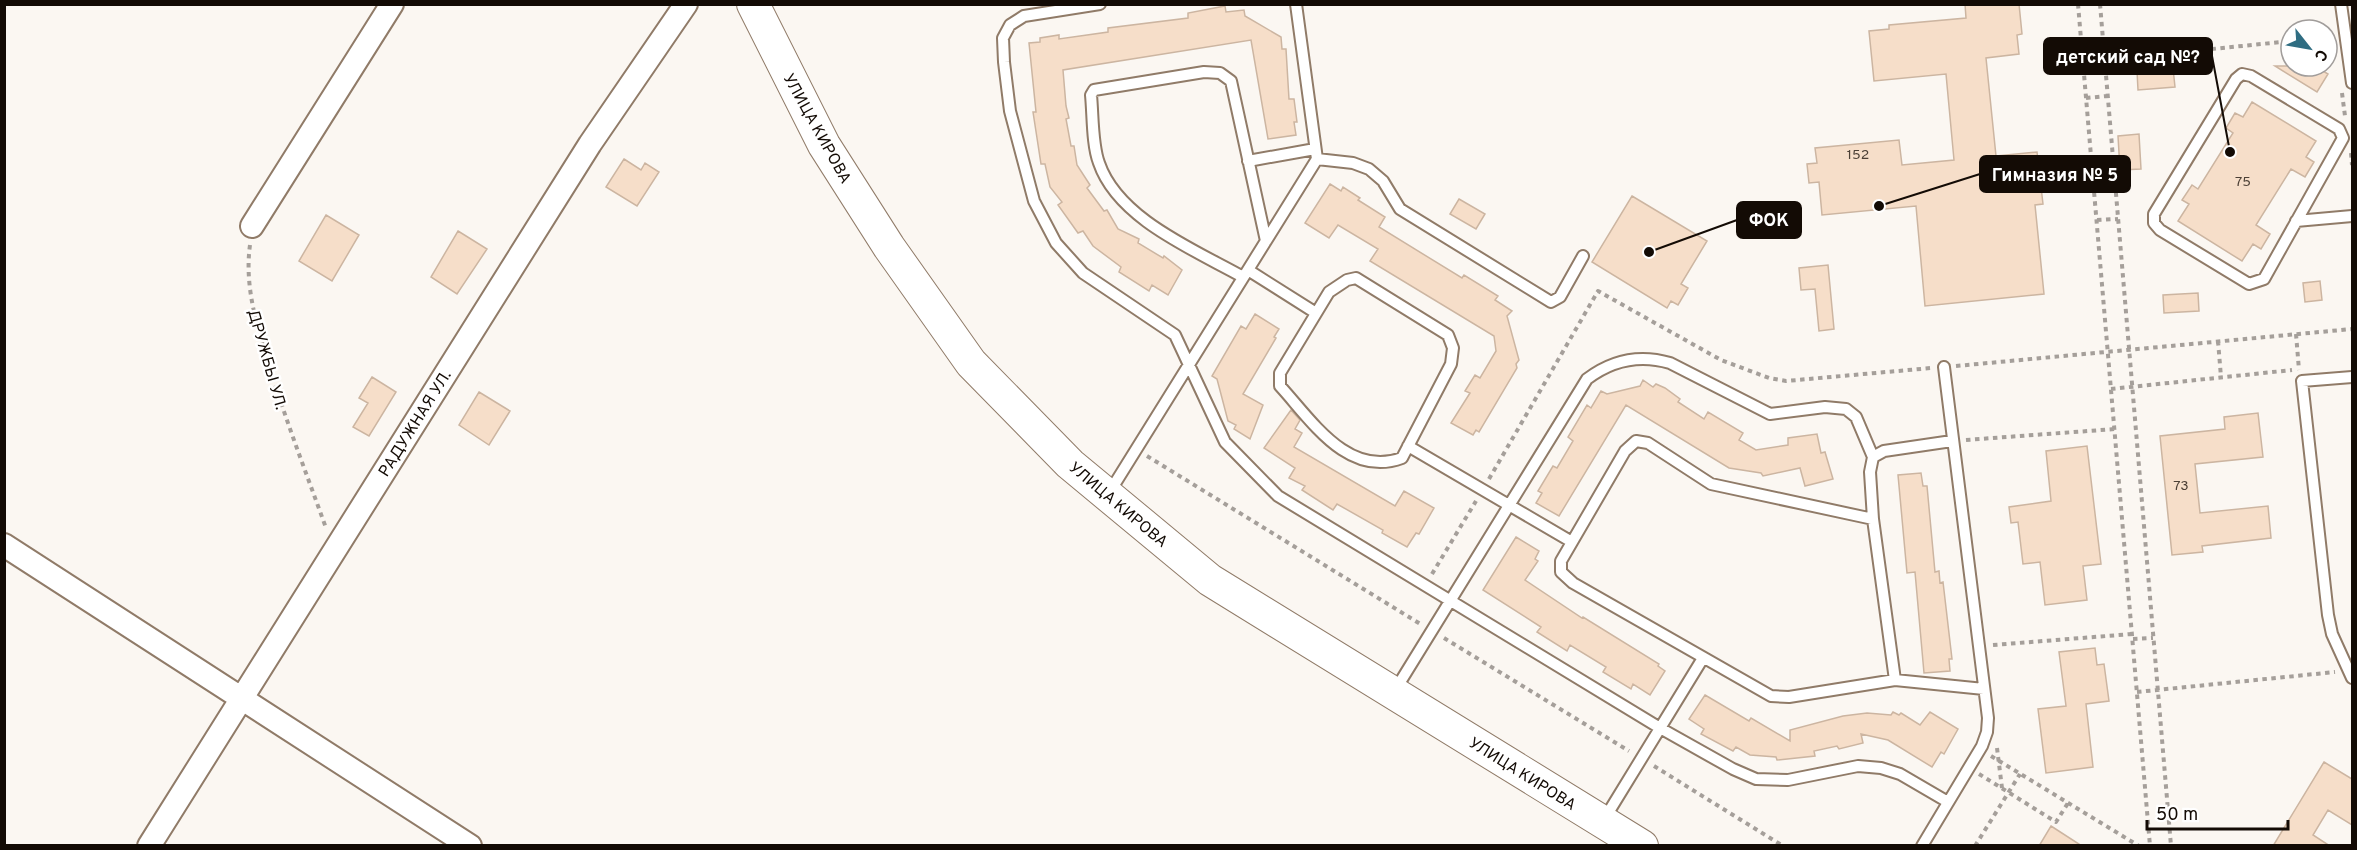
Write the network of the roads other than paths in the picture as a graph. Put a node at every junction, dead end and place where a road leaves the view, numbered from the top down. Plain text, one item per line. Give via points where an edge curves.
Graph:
1 (392, 4) edge
2 (686, 4) edge
3 (753, 4) edge
4 (1100, 4) edge
5 (1296, 4) edge
6 (2342, 4) edge
7 (2352, 82) edge
8 (2348, 137) edge
9 (1316, 154) junction
10 (1248, 161) junction
11 (2352, 216) edge
12 (2296, 221) junction
13 (252, 226) road end
14 (1266, 241) junction
15 (1583, 256) dead end
16 (1245, 274) junction
17 (1316, 313) junction
18 (1189, 364) junction
19 (1944, 367) road end
20 (2352, 377) edge
21 (1957, 441) junction
22 (1408, 446) junction
23 (1873, 457) junction
24 (1107, 495) junction
25 (1509, 505) junction
26 (1873, 519) junction
27 (1572, 542) junction
28 (4, 545) edge
29 (1450, 601) junction
30 (1703, 658) junction
31 (2350, 675) edge
32 (1895, 680) junction
33 (1984, 689) junction
34 (1393, 693) junction
35 (242, 698) junction
36 (1660, 728) junction
37 (1948, 802) junction
38 (1605, 831) edge
39 (149, 846) edge
40 (470, 846) edge
41 (1642, 846) edge
42 (1922, 846) edge

1 - 13 street
2 - 35 street, РАДУЖНАЯ УЛ. via 590,144
3 - 24 main road, УЛИЦА КИРОВА via 824,145 889,247 971,363 1070,464
4 - 18 lane via 1024,16 1010,25 1003,38 1010,111 1034,201 1056,243 1083,273 1175,335
5 - 9 lane
6 - 7 lane
8 - 12 lane
8 - 12 lane via 2242,74 2154,214 2154,223 2160,230 2249,284 2264,279
9 - 10 lane
9 - 14 lane
9 - 15 lane via 1369,169 1383,182 1400,209 1551,302 1560,297
10 - 14 lane
10 - 16 lane via 1231,81 1220,73 1204,72 1094,90 1090,95 1098,162 1111,188 1135,213 1161,230
11 - 12 lane
14 - 16 lane
16 - 17 lane
16 - 18 lane
17 - 22 lane via 1280,373 1280,386 1339,449 1362,461 1392,462 1402,458
17 - 22 lane via 1329,291 1356,278 1448,335 1453,348 1450,364
18 - 24 lane
18 - 29 lane via 1225,442 1278,496
19 - 21 lane
20 - 31 lane via 2302,381 2331,634
21 - 23 lane via 1884,451
21 - 33 lane
22 - 25 lane
23 - 25 lane via 1856,417 1846,409 1825,407 1770,414 1670,363 1654,358 1627,360 1600,369 1587,379
23 - 26 lane
24 - 34 main road, УЛИЦА КИРОВА via 1210,580
25 - 27 lane
25 - 29 lane
26 - 27 lane via 1711,484 1648,443 1636,441 1626,451
26 - 32 lane
27 - 30 lane via 1561,561 1561,572 1573,583
28 - 35 street
29 - 34 lane
29 - 36 lane
30 - 32 lane via 1771,696 1789,698
30 - 36 lane
32 - 33 lane
33 - 37 lane via 1988,732
34 - 38 main road, УЛИЦА КИРОВА
35 - 39 street, РАДУЖНАЯ УЛ.
35 - 40 street
36 - 37 lane via 1756,779 1788,780 1858,766 1881,768 1900,774
36 - 38 lane
37 - 42 lane
38 - 41 main road, УЛИЦА КИРОВА

